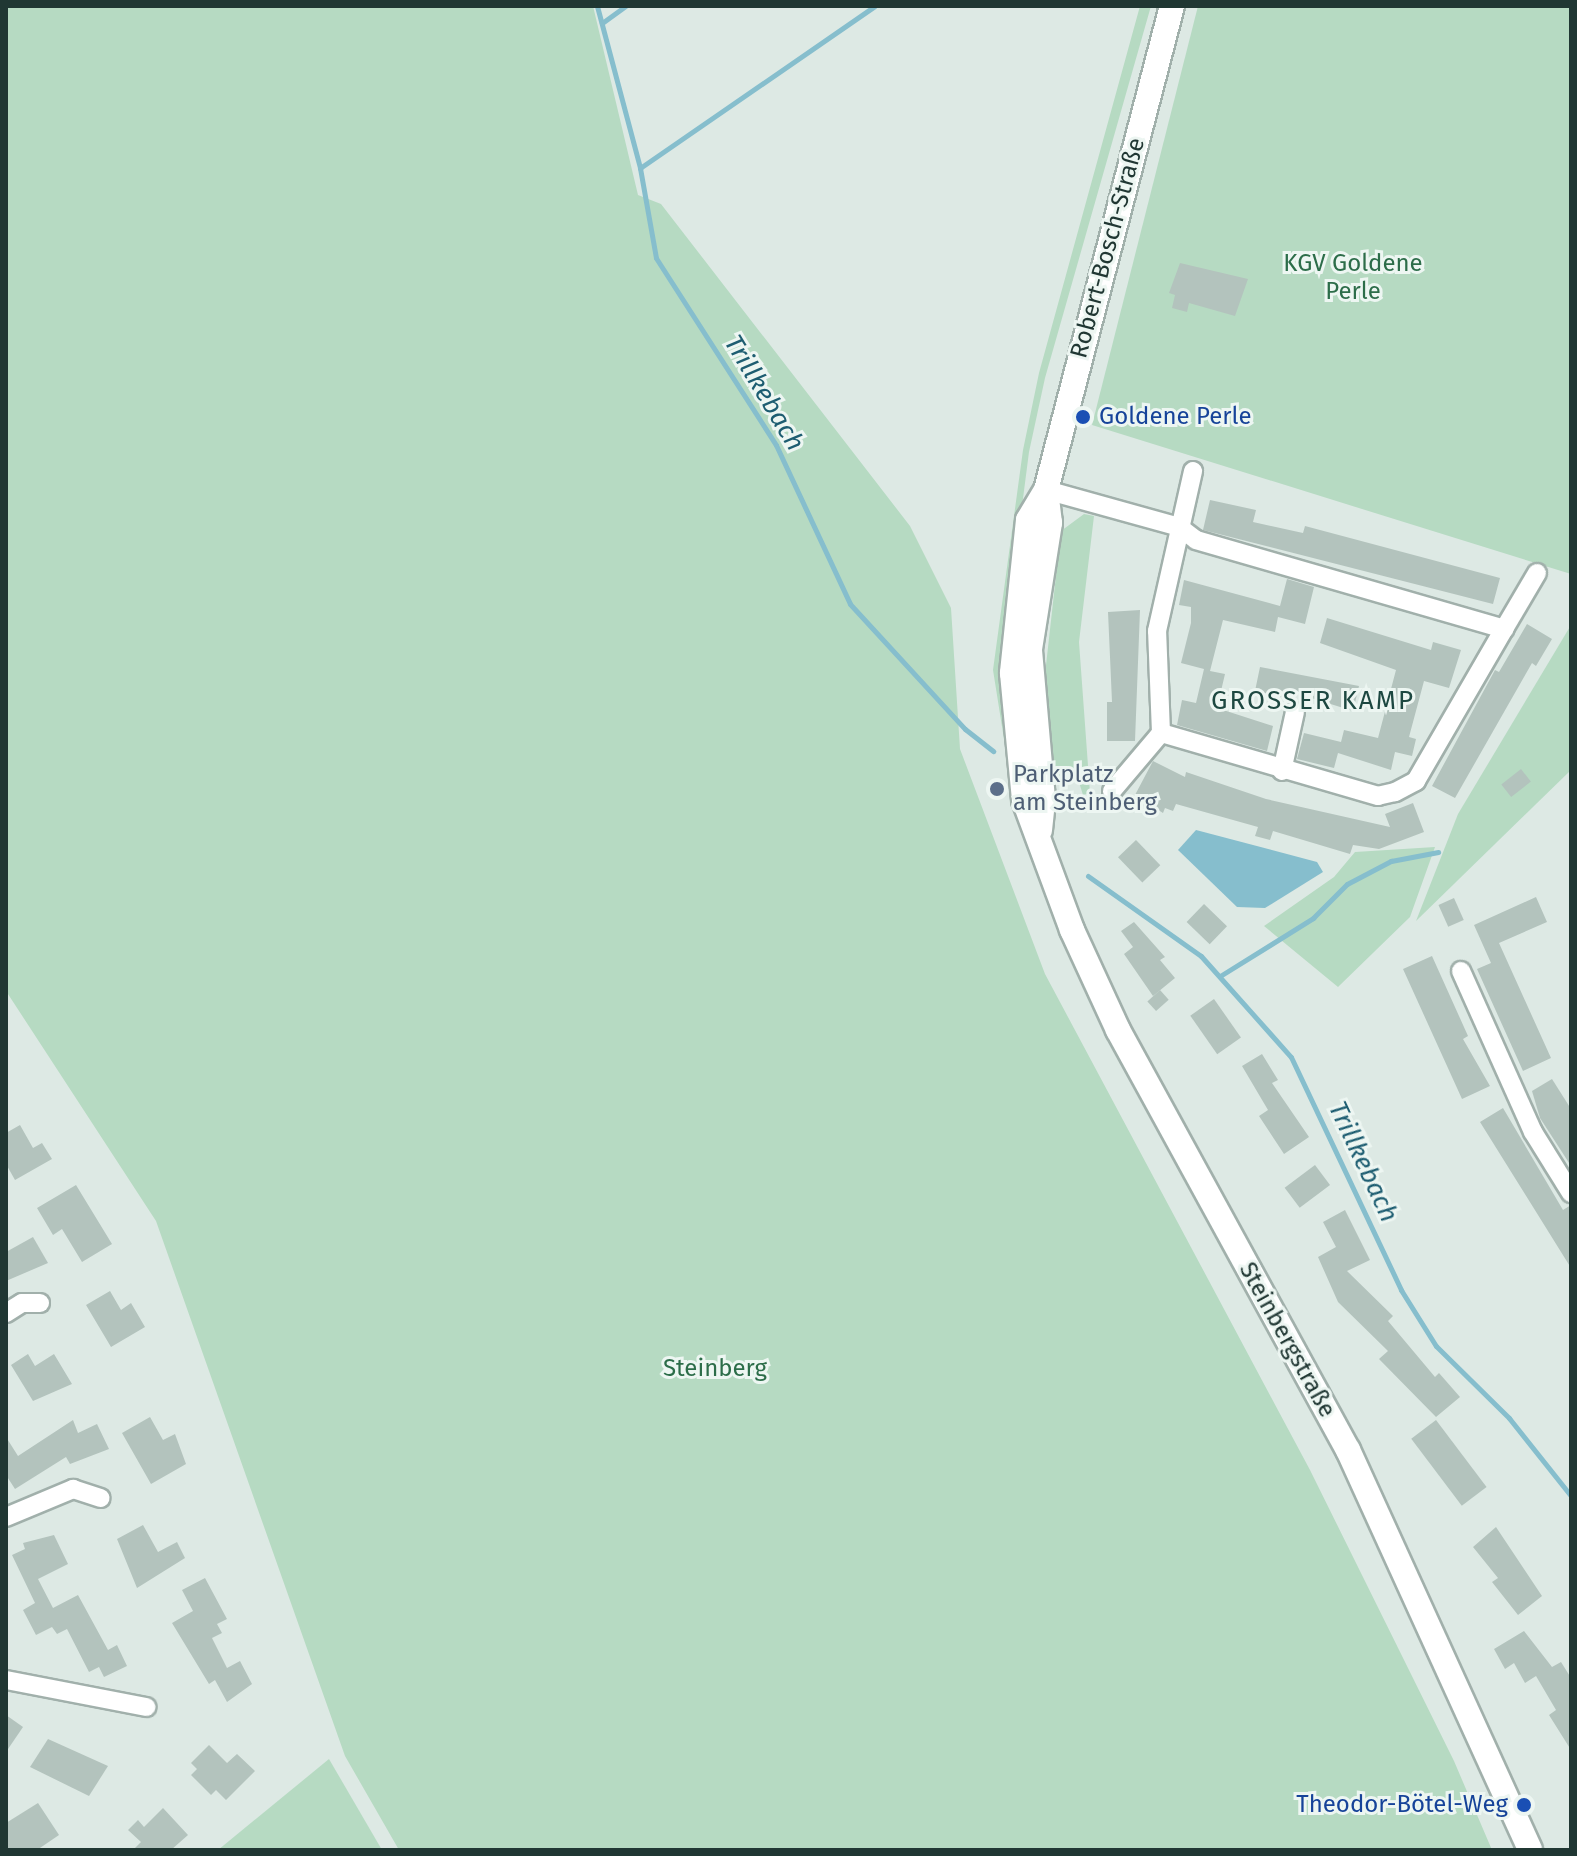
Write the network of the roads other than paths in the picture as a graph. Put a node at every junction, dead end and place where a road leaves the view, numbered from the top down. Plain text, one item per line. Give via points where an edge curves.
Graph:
1 (1172, 6) edge
2 (1193, 471) dead end
3 (1046, 490) junction
4 (1179, 527) junction
5 (1537, 573) dead end
6 (1504, 629) junction
7 (1295, 712) dead end
8 (1161, 733) junction
9 (1282, 771) junction
10 (1112, 791) dead end
11 (1039, 833) joint
12 (1461, 971) dead end
13 (1571, 1193) edge
14 (40, 1303) dead end
15 (6, 1313) edge
16 (101, 1498) dead end
17 (6, 1517) edge
18 (6, 1680) edge
19 (146, 1707) dead end
20 (1530, 1850) edge

1 - 3 main road, Robert-Bosch-Straße
2 - 4 street
3 - 4 street
3 - 11 main road, Robert-Bosch-Straße via 1050,523 1030,649 1043,799
4 - 6 street via 1196,540
4 - 8 street via 1157,631
5 - 6 street
6 - 9 street via 1416,781 1378,796
7 - 9 street
8 - 9 street
8 - 10 street
11 - 20 main road, Steinbergstraße via 1072,930 1118,1030 1348,1450
12 - 13 street via 1533,1132
14 - 15 street via 22,1303
16 - 17 street via 73,1489
18 - 19 street

